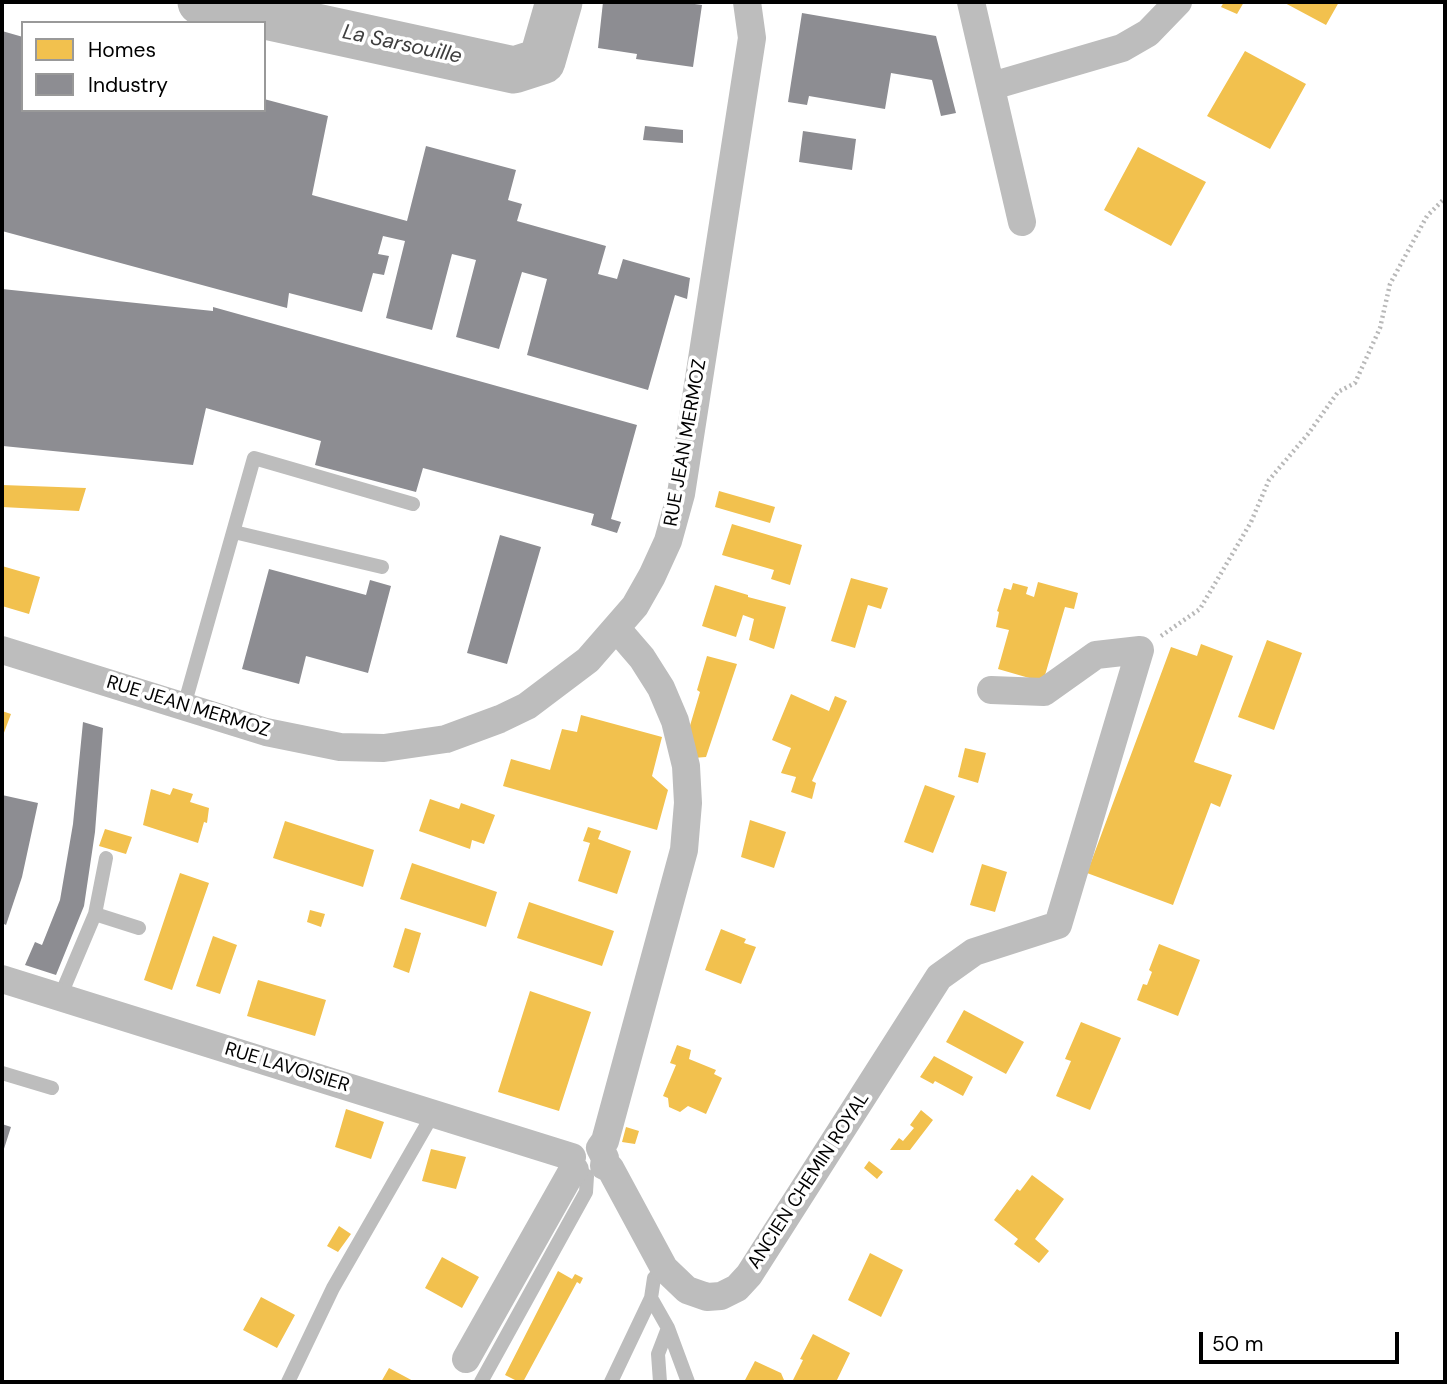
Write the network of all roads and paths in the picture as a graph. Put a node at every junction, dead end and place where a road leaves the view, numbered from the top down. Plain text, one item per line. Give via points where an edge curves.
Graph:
1 (747, 2) edge
2 (971, 2) edge
3 (1178, 2) edge
4 (992, 86) junction
5 (1445, 198) edge
6 (1022, 222) dead end
7 (414, 504) dead end
8 (234, 532) junction
9 (382, 567) dead end
10 (617, 629) junction
11 (2, 650) edge
12 (1140, 650) junction
13 (991, 690) dead end
14 (184, 706) junction
15 (106, 858) dead end
16 (95, 914) junction
17 (139, 928) dead end
18 (2, 979) edge
19 (60, 997) junction
20 (2, 1073) edge
21 (52, 1088) dead end
22 (433, 1114) junction
23 (588, 1163) junction
24 (664, 1268) junction
25 (651, 1298) junction
26 (668, 1328) junction
27 (466, 1359) dead end
28 (288, 1382) edge
29 (481, 1382) edge
30 (611, 1382) edge
31 (660, 1382) edge
32 (688, 1382) edge

1 - 10 street, RUE JEAN MERMOZ via 752,38 681,494 652,576
2 - 4 street
3 - 4 street via 1148,33 1122,48
4 - 6 street
5 - 12 path via 1427,216 1390,284 1380,328 1354,383 1338,392 1269,480 1251,522 1200,609
7 - 8 lane via 254,458
8 - 9 lane
8 - 14 lane
10 - 14 street, RUE JEAN MERMOZ via 588,660 527,706 446,739 384,748 340,747 266,732
10 - 23 street via 642,658 675,720 688,803 684,850 605,1141
11 - 14 street, RUE JEAN MERMOZ
12 - 13 street via 1096,655 1044,692
12 - 24 street, ANCIEN CHEMIN ROYAL via 1058,925 974,952 939,977 737,1288 706,1297 687,1290
15 - 16 lane
16 - 17 lane
16 - 19 lane
18 - 19 street, RUE LAVOISIER
19 - 22 street, RUE LAVOISIER
20 - 21 lane
22 - 23 street, RUE LAVOISIER
22 - 28 lane via 333,1288
23 - 24 street, ANCIEN CHEMIN ROYAL via 610,1168
23 - 27 street via 571,1173
23 - 29 lane via 586,1192
24 - 25 lane via 654,1278
25 - 26 lane
25 - 30 lane
26 - 31 lane via 658,1354
26 - 32 lane

